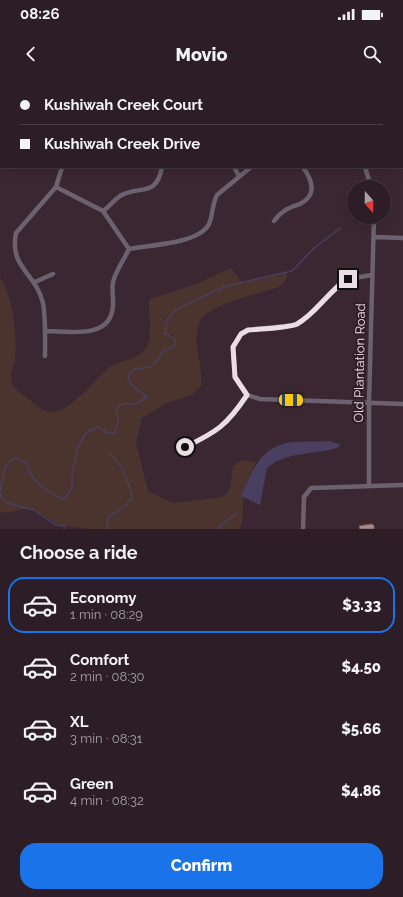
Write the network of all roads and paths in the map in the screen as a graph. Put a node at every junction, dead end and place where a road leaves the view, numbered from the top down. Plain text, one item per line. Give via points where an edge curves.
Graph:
1 (62, 168) edge
2 (162, 168) edge
3 (235, 168) edge
4 (250, 168) edge
5 (304, 168) edge
6 (365, 168) edge
7 (239, 176) junction
8 (370, 180) edge
9 (56, 187) junction
10 (104, 211) junction
11 (274, 221) dead end
12 (374, 224) edge
13 (375, 237) junction
14 (403, 238) edge
15 (129, 249) junction
16 (53, 274) dead end
17 (372, 275) junction
18 (35, 282) junction
19 (45, 331) junction
20 (45, 356) dead end
21 (247, 395) junction
22 (369, 402) junction
23 (403, 404) edge
24 (185, 447) dead end
25 (403, 485) edge
26 (369, 486) junction
27 (303, 529) edge

1 - 9 street
2 - 10 street via 157,184 120,196
3 - 7 street
4 - 7 street
5 - 11 street via 312,183 310,195 302,203 283,211
6 - 8 street
7 - 15 street via 217,194 210,223 197,236
9 - 10 street
9 - 18 street via 16,233 19,265
10 - 15 street
12 - 13 street, Old Plantation Road
13 - 14 street
13 - 17 street, Old Plantation Road
15 - 19 street via 116,273 113,284 113,311 107,324 94,331
16 - 18 street
17 - 21 street via 348,279 337,286 306,318 296,324 248,330 241,334 233,347 235,377
17 - 22 street, Old Plantation Road
18 - 19 street via 43,303
19 - 20 street
21 - 22 street via 260,399
21 - 24 street via 223,427
22 - 23 street
22 - 26 street, Old Plantation Road
25 - 26 street
26 - 27 street via 311,488 304,497

